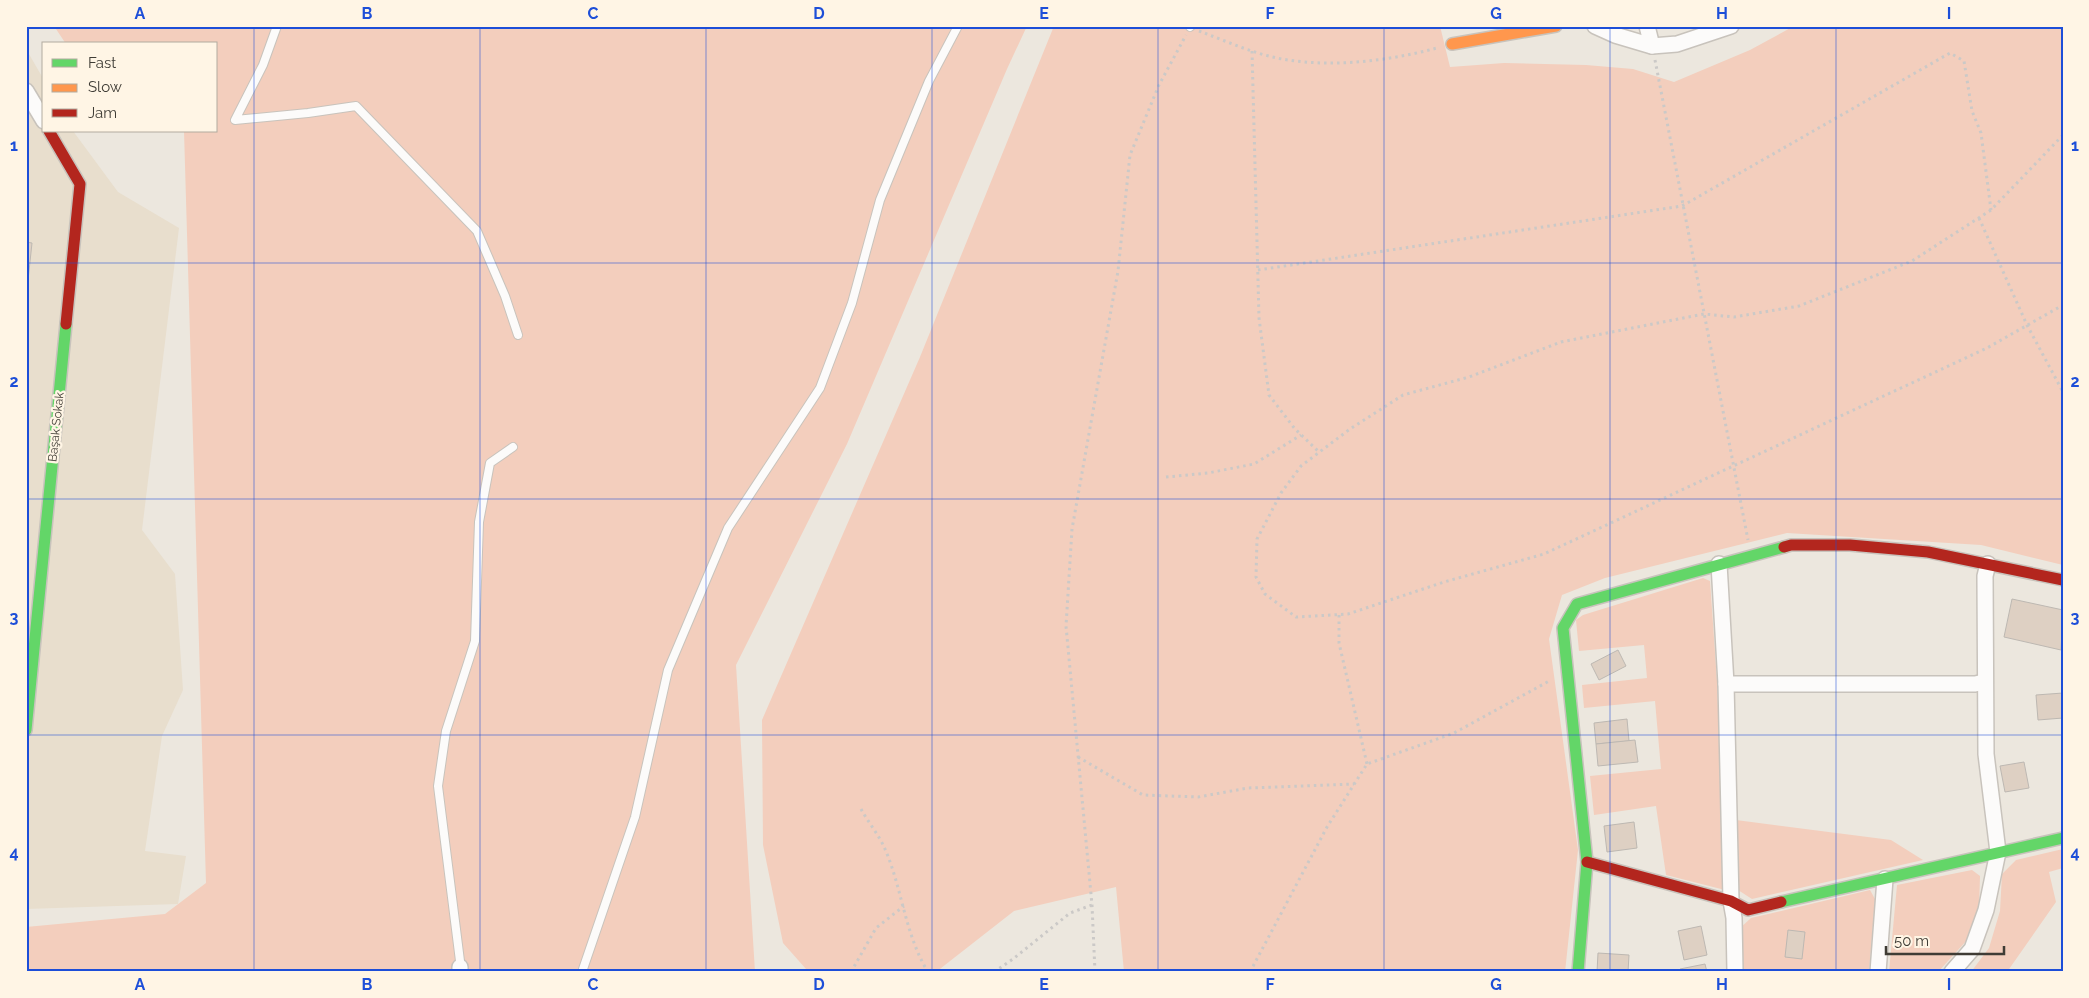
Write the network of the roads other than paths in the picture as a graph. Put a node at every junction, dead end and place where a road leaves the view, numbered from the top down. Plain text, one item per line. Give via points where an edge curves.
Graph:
1 (276, 26) edge
2 (958, 26) edge
3 (1556, 26) edge
4 (1595, 26) edge
5 (1647, 26) edge
6 (1731, 26) edge
7 (1452, 44) road end
8 (1652, 46) junction
9 (26, 91) edge
10 (42, 118) edge
11 (51, 132) edge
12 (518, 335) dead end
13 (513, 446) dead end
14 (1719, 564) junction
15 (1988, 564) junction
16 (2063, 580) edge
17 (1984, 682) junction
18 (1726, 684) junction
19 (26, 730) edge
20 (2063, 838) edge
21 (1998, 852) junction
22 (1587, 862) junction
23 (1885, 879) junction
24 (1731, 901) junction
25 (461, 970) edge
26 (582, 972) edge
27 (1578, 972) edge
28 (1735, 972) edge
29 (1878, 972) edge
30 (1952, 972) edge

1 - 12 lane via 263,65 234,120 356,106 477,231
2 - 26 lane via 929,81 880,200 852,303 820,388 728,528 668,670 635,816
3 - 7 street
4 - 8 street
5 - 8 street
6 - 8 street via 1677,44
9 - 10 street
11 - 19 street, Başak Sokak via 80,184
13 - 25 lane via 490,463 479,522 475,641 446,731 438,786
14 - 15 street via 1791,545 1850,545 1928,552
14 - 18 street
14 - 22 street via 1576,604 1563,628
15 - 16 street
15 - 17 street
17 - 18 street
17 - 21 street via 1986,754
18 - 24 street
20 - 21 street
21 - 23 street
21 - 30 street via 1986,910 1972,949
22 - 24 street
22 - 27 street
23 - 24 street via 1748,910
23 - 29 street
24 - 28 street

